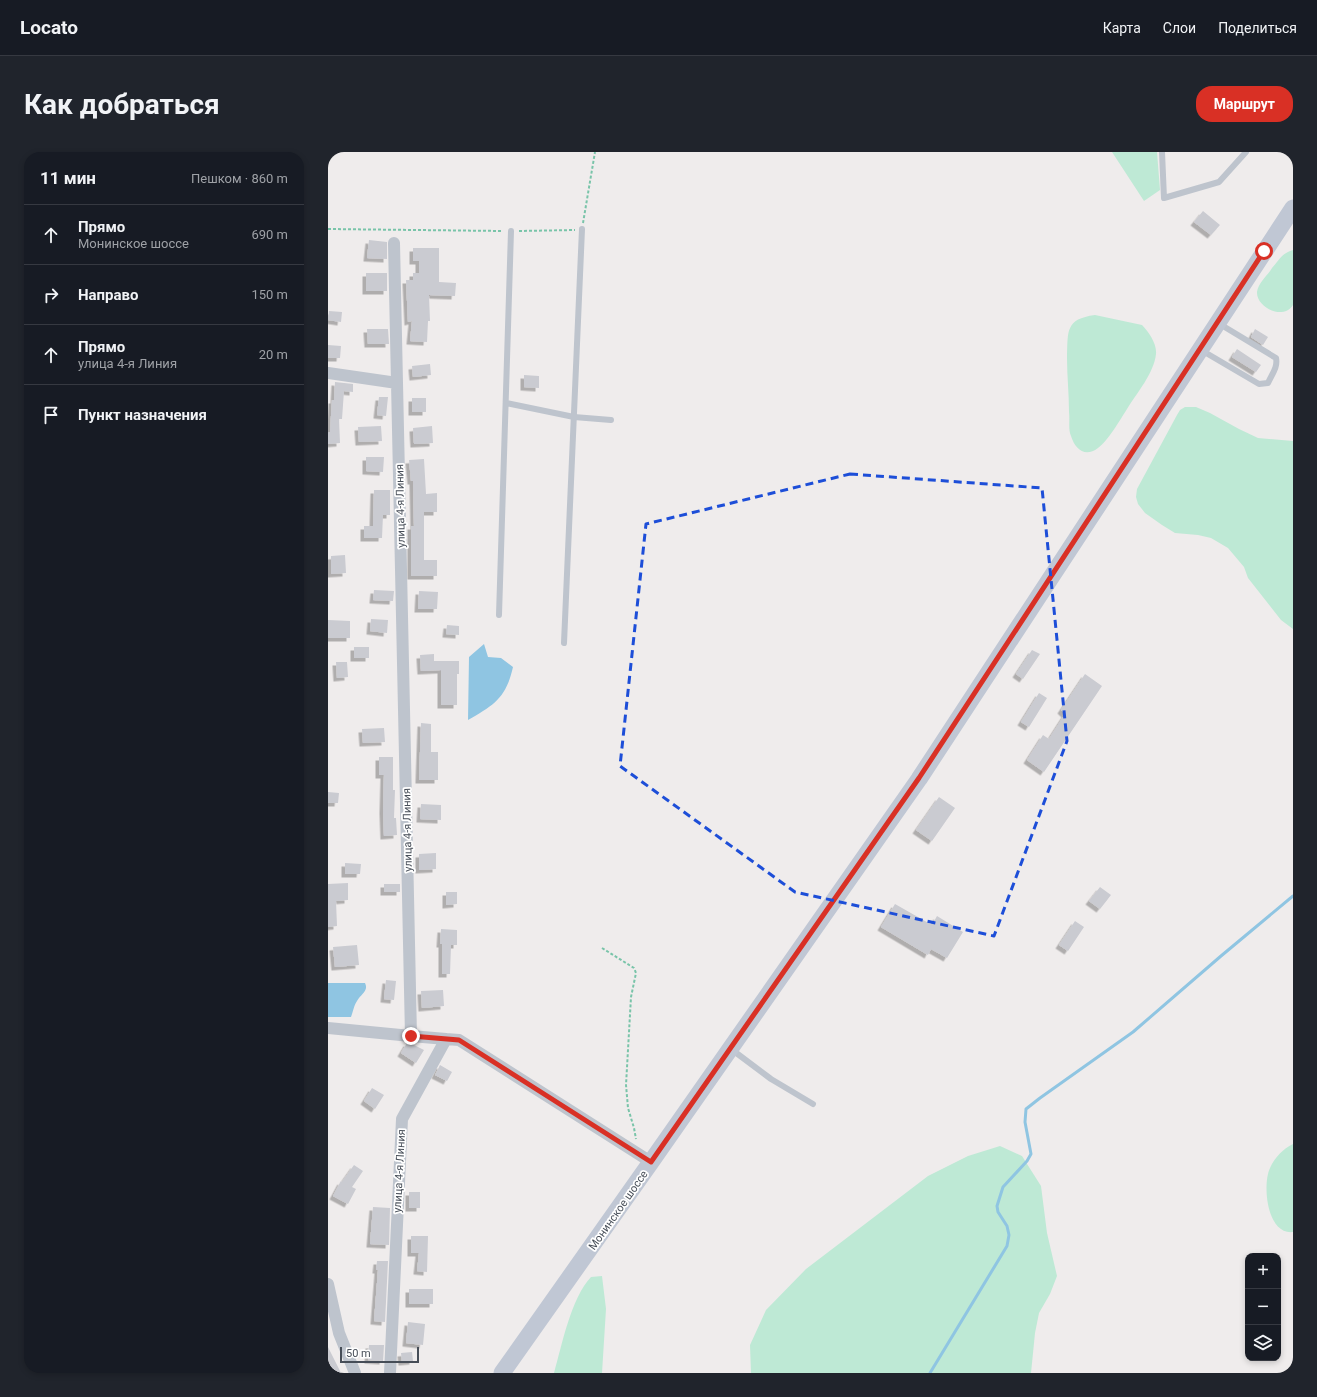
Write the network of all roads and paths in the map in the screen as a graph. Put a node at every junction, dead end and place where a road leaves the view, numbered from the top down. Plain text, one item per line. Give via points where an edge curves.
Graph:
1 (595, 152) edge
2 (1162, 152) edge
3 (1246, 152) edge
4 (1293, 208) edge
5 (328, 229) edge
6 (582, 229) junction
7 (511, 231) junction
8 (394, 243) dead end
9 (1217, 322) junction
10 (1200, 349) junction
11 (328, 373) edge
12 (397, 383) junction
13 (506, 403) junction
14 (574, 417) junction
15 (610, 420) dead end
16 (499, 615) dead end
17 (564, 643) dead end
18 (602, 948) dead end
19 (328, 1028) edge
20 (411, 1036) junction
21 (446, 1039) junction
22 (731, 1048) junction
23 (813, 1104) dead end
24 (645, 1158) junction
25 (328, 1284) edge
26 (355, 1373) edge
27 (390, 1373) edge
28 (502, 1373) edge

1 - 6 path
2 - 3 lane via 1164,198 1219,182
4 - 9 main road, Монинское шоссе
5 - 7 path
6 - 7 path
6 - 14 lane
7 - 13 lane
8 - 12 street, улица 4-я Линия
9 - 10 main road, Монинское шоссе
9 - 10 lane via 1276,358 1276,367 1268,383 1259,384
10 - 22 main road, Монинское шоссе via 919,778
11 - 12 street
12 - 20 street, улица 4-я Линия
13 - 14 lane
13 - 16 lane
14 - 15 lane
14 - 17 lane
18 - 24 path via 634,968 636,973 631,997 626,1085 628,1108
19 - 20 street
20 - 21 street
21 - 24 street via 459,1040
21 - 27 street, улица 4-я Линия via 402,1119
22 - 23 lane via 771,1079
22 - 24 main road, Монинское шоссе
24 - 28 main road, Монинское шоссе
25 - 26 street via 339,1332

